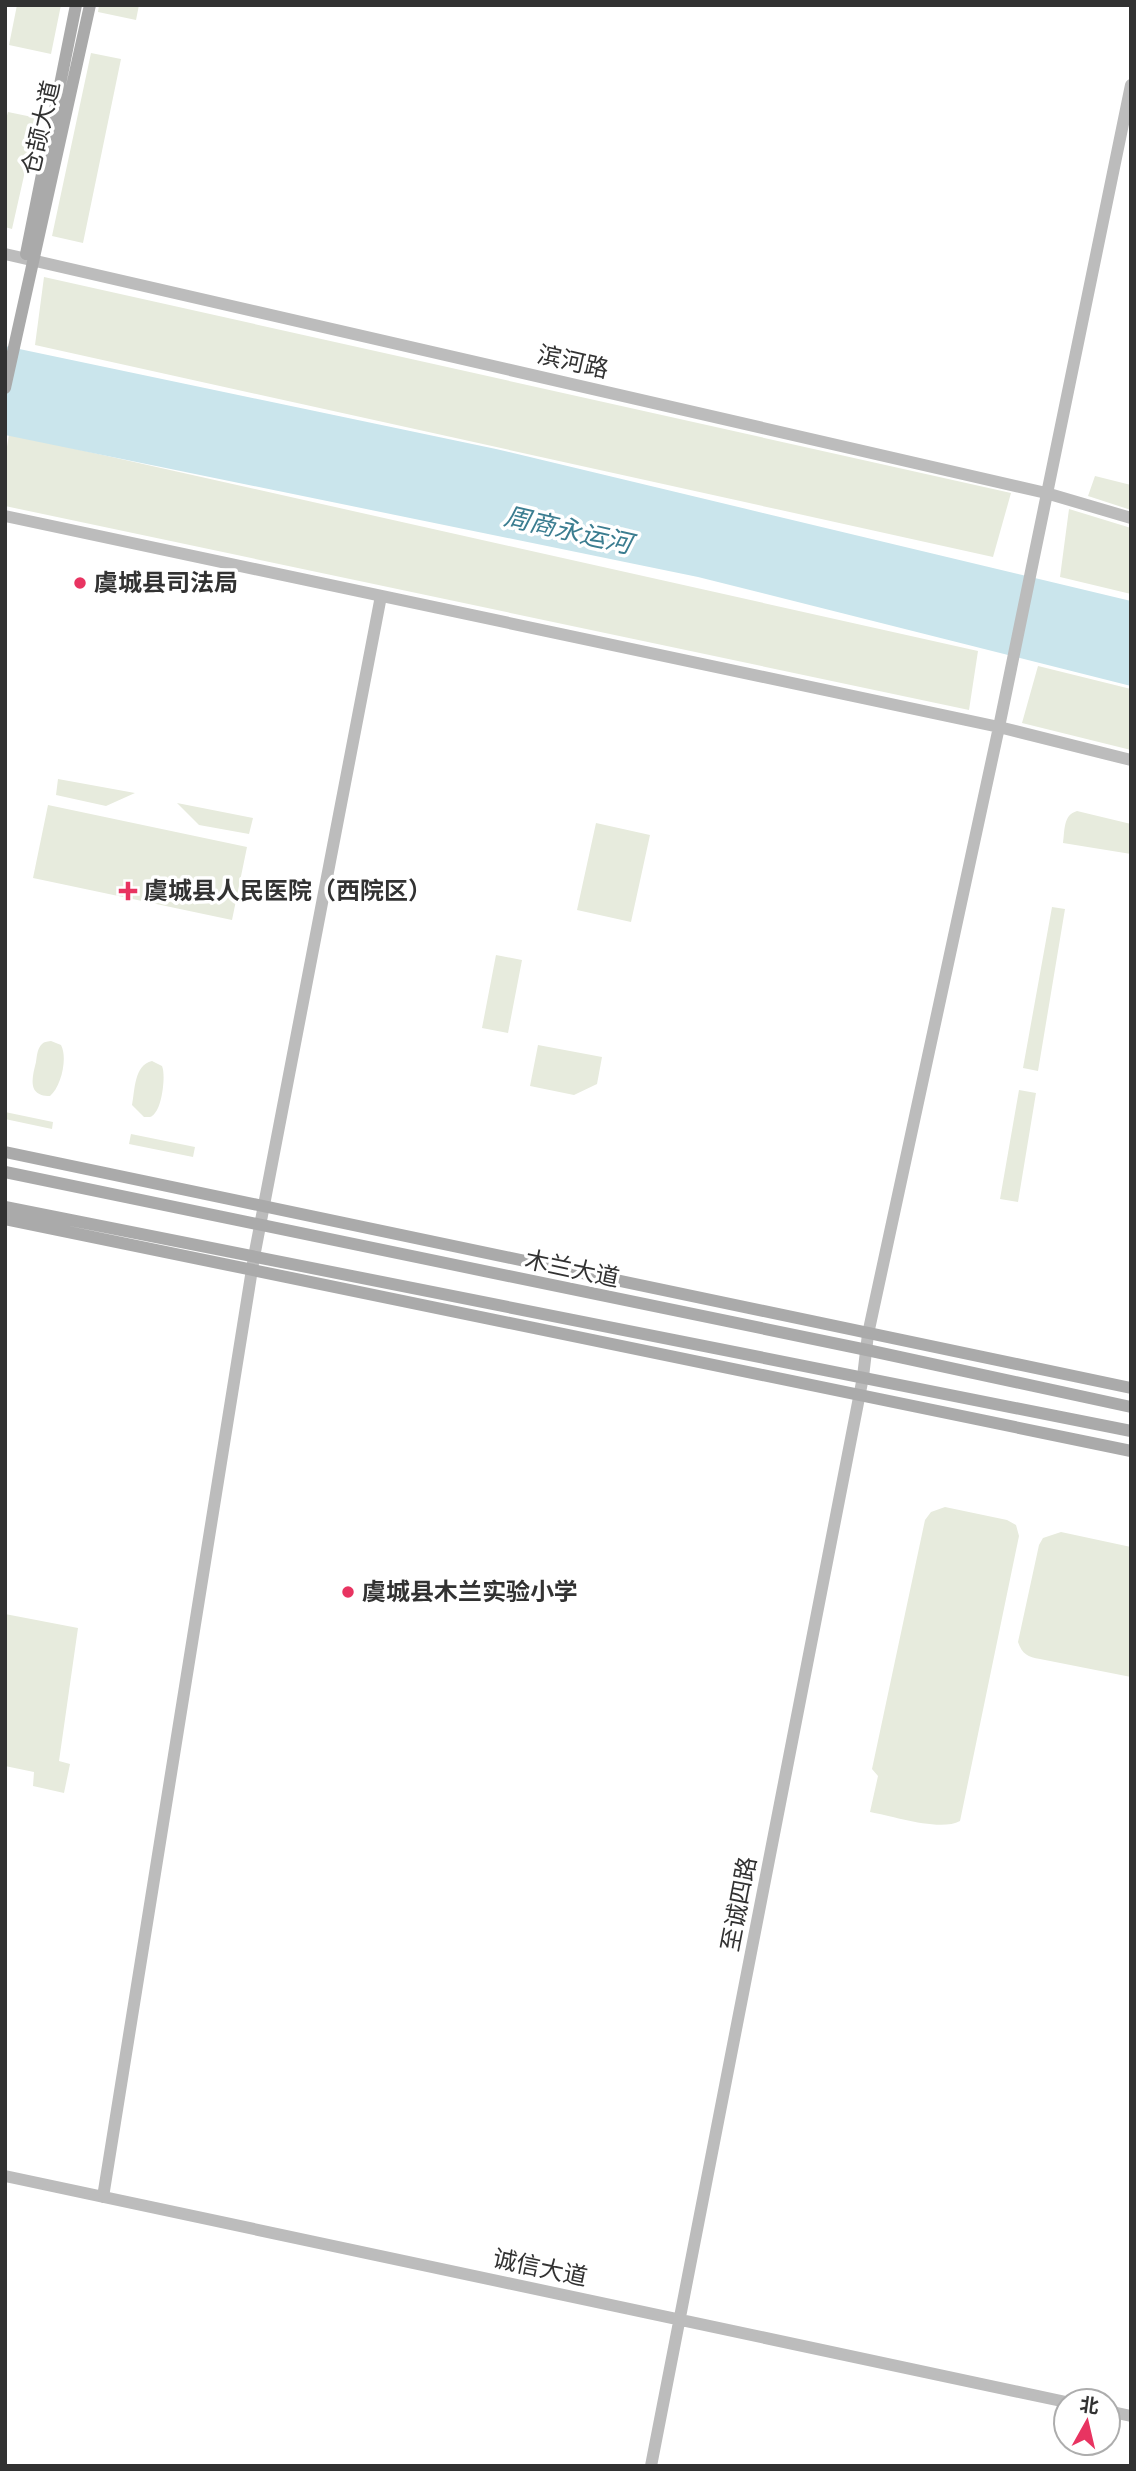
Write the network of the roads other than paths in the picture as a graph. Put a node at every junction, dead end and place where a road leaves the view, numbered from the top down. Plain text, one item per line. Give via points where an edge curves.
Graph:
1 (76, 5) edge
2 (90, 5) edge
3 (1131, 85) edge
4 (5, 254) edge
5 (29, 260) junction
6 (12, 340) junction
7 (5, 357) edge
8 (5, 388) edge
9 (1046, 493) junction
10 (5, 516) edge
11 (1131, 518) edge
12 (381, 596) junction
13 (999, 727) junction
14 (1131, 760) edge
15 (5, 1152) edge
16 (5, 1172) edge
17 (264, 1205) junction
18 (5, 1207) edge
19 (5, 1219) edge
20 (261, 1226) junction
21 (253, 1263) junction
22 (869, 1334) junction
23 (867, 1350) junction
24 (863, 1377) junction
25 (1131, 1388) edge
26 (859, 1396) junction
27 (1131, 1407) edge
28 (1131, 1431) edge
29 (1131, 1451) edge
30 (5, 2176) edge
31 (103, 2197) junction
32 (680, 2319) junction
33 (1052, 2399) edge
34 (651, 2466) edge

1 - 5 main road, 仓颉大道
2 - 5 main road, 仓颉大道
3 - 9 street, 至诚四路
4 - 5 street, 滨河路
5 - 6 main road, 仓颉大道
5 - 9 street, 滨河路
6 - 7 main road
6 - 8 main road
9 - 11 street, 滨河路
9 - 13 street, 至诚四路
10 - 12 street
12 - 13 street
12 - 17 street
13 - 14 street
13 - 22 street, 至诚四路
15 - 17 main road
16 - 20 main road, 木兰大道
17 - 20 street
17 - 22 main road
18 - 21 main road, 木兰大道
19 - 21 main road
20 - 21 street
20 - 23 main road, 木兰大道
21 - 24 main road, 木兰大道
21 - 26 main road
21 - 31 street
22 - 23 street, 至诚四路
22 - 25 main road
23 - 24 street, 至诚四路
23 - 27 main road, 木兰大道
24 - 26 street, 至诚四路
24 - 28 main road, 木兰大道
26 - 29 main road
26 - 32 street, 至诚四路
30 - 31 street, 诚信大道
31 - 32 street, 诚信大道
32 - 33 street, 诚信大道
32 - 34 street, 至诚四路

